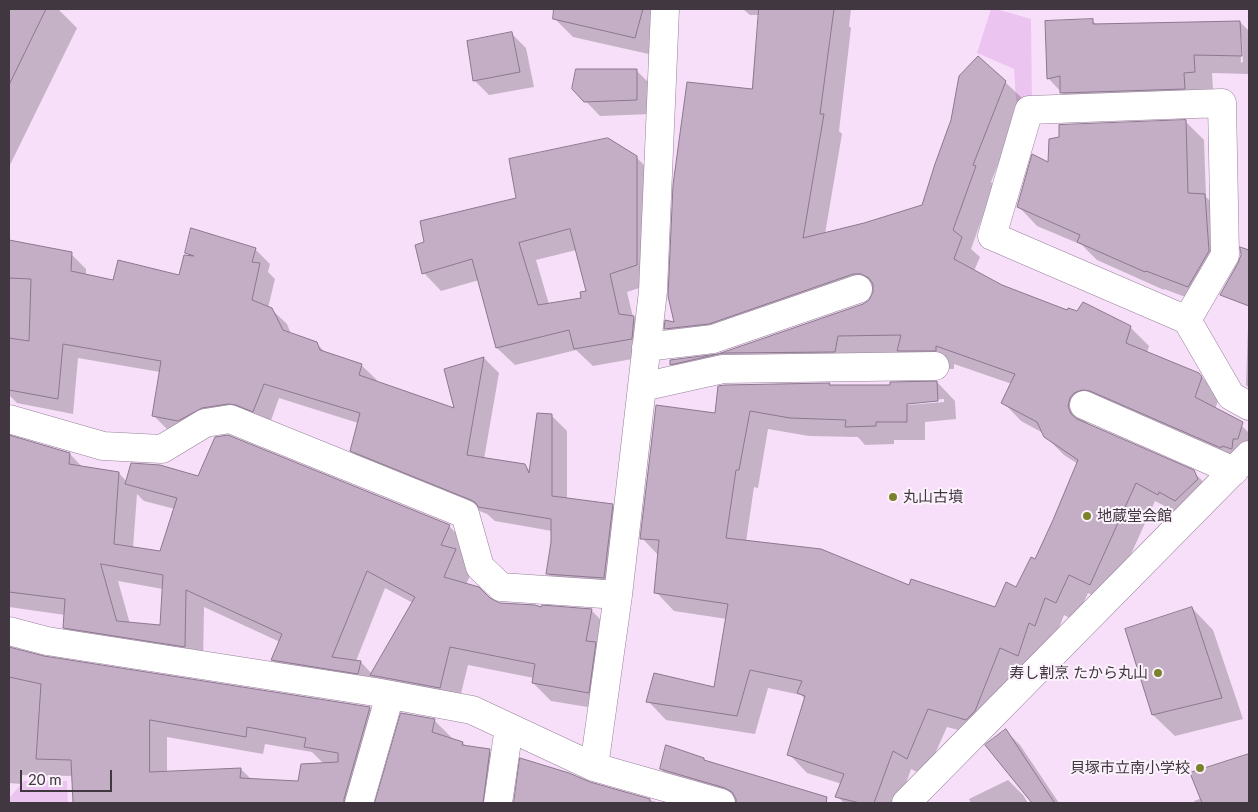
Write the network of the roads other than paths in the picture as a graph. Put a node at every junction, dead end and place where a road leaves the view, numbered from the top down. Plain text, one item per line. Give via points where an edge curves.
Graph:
1 (665, 9) edge
2 (858, 289) dead end
3 (1187, 320) junction
4 (646, 347) junction
5 (935, 366) dead end
6 (642, 387) junction
7 (1084, 405) dead end
8 (1249, 406) edge
9 (9, 419) edge
10 (1241, 463) edge
11 (618, 595) junction
12 (9, 631) edge
13 (390, 695) junction
14 (509, 728) junction
15 (594, 767) junction
16 (359, 803) edge
17 (498, 803) edge
18 (721, 803) edge
19 (906, 803) edge

1 - 4 street via 653,291
2 - 4 street via 712,340
3 - 3 street via 992,236 1029,110 1222,103 1225,255
3 - 8 street via 1231,396
4 - 6 street
5 - 6 street via 723,369
6 - 11 street
7 - 10 street
9 - 11 street via 104,446 162,449 205,422 230,420 465,514 480,567 501,587
10 - 19 street
11 - 15 street
12 - 13 street via 47,641
13 - 14 street via 472,710
13 - 16 street
14 - 15 street
14 - 17 street
15 - 18 street

